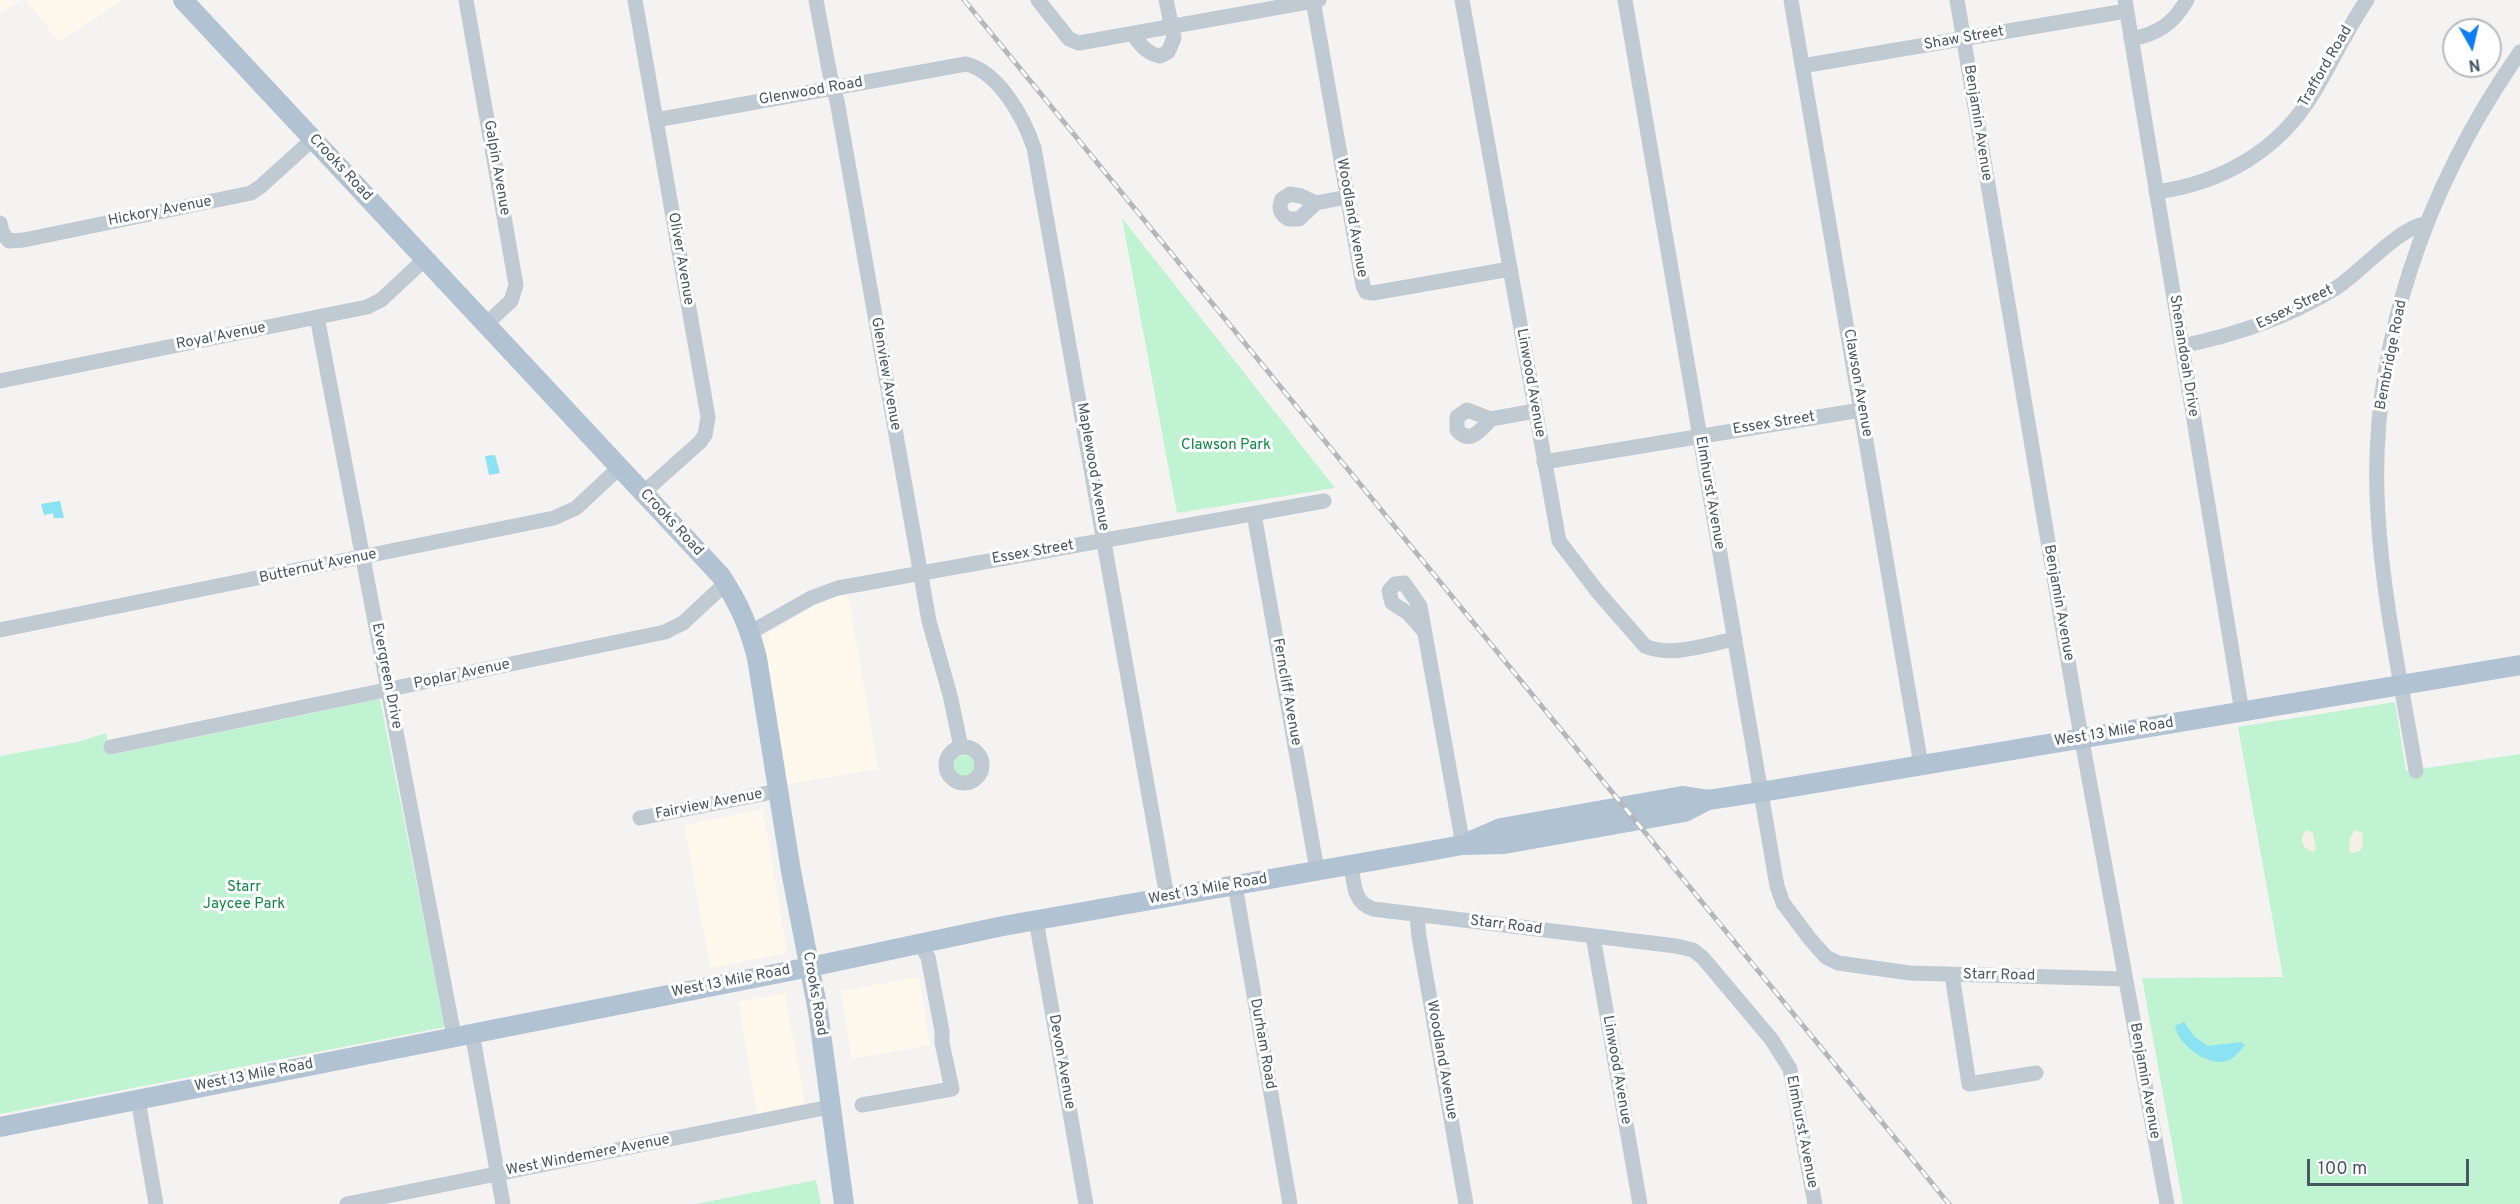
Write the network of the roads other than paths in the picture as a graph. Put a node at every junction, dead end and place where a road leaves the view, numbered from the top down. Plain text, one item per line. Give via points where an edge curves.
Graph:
1 (183, 0) edge
2 (466, 0) edge
3 (635, 0) edge
4 (816, 0) edge
5 (1038, 0) edge
6 (1166, 0) edge
7 (1315, 0) edge
8 (1462, 0) edge
9 (1625, 0) edge
10 (1791, 0) edge
11 (1957, 0) edge
12 (2187, 0) edge
13 (2367, 0) edge
14 (2125, 6) edge
15 (1172, 27) junction
16 (1133, 34) junction
17 (1963, 39) junction
18 (2131, 39) junction
19 (2520, 52) edge
20 (966, 64) joint
21 (1802, 66) junction
22 (834, 88) junction
23 (656, 120) junction
24 (313, 139) junction
25 (2156, 192) junction
26 (1347, 197) junction
27 (1316, 203) dead end
28 (0, 223) edge
29 (2425, 224) junction
30 (425, 259) junction
31 (1510, 269) junction
32 (317, 317) junction
33 (486, 324) junction
34 (2182, 346) junction
35 (0, 381) edge
36 (1861, 410) junction
37 (1534, 411) junction
38 (1491, 419) dead end
39 (1700, 435) junction
40 (1544, 462) junction
41 (619, 468) junction
42 (644, 493) junction
43 (1324, 501) dead end
44 (1254, 514) junction
45 (1105, 541) junction
46 (363, 557) junction
47 (921, 573) junction
48 (726, 584) junction
49 (0, 630) edge
50 (1423, 630) dead end
51 (751, 632) junction
52 (1735, 639) junction
53 (2520, 665) edge
54 (2402, 685) junction
55 (388, 690) junction
56 (2242, 712) junction
57 (2082, 738) junction
58 (111, 747) dead end
59 (961, 747) dead end
60 (1921, 765) junction
61 (2416, 771) dead end
62 (778, 791) junction
63 (1761, 792) junction
64 (640, 818) dead end
65 (1463, 845) junction
66 (1351, 864) junction
67 (1317, 870) junction
68 (1234, 885) junction
69 (1167, 897) junction
70 (1418, 915) junction
71 (1036, 920) junction
72 (1593, 936) junction
73 (920, 944) junction
74 (1693, 950) joint
75 (1838, 963) joint
76 (810, 967) junction
77 (1952, 975) junction
78 (2125, 979) junction
79 (463, 1034) junction
80 (2036, 1072) dead end
81 (138, 1100) junction
82 (862, 1106) dead end
83 (830, 1107) junction
84 (0, 1127) edge
85 (498, 1174) junction
86 (156, 1204) edge
87 (347, 1204) edge
88 (503, 1204) edge
89 (844, 1204) edge
90 (1086, 1204) edge
91 (1290, 1204) edge
92 (1466, 1204) edge
93 (1640, 1204) edge
94 (1815, 1204) edge
95 (2167, 1204) edge

1 - 24 main road, Crooks Road
2 - 33 street, Galpin Avenue via 516,285 511,301
3 - 23 street, Oliver Avenue
4 - 22 street, Glenview Avenue
5 - 16 street via 1069,39 1084,43
6 - 15 street
7 - 15 street
7 - 26 street, Woodland Avenue
8 - 31 street, Linwood Avenue
9 - 39 street, Elmhurst Avenue
10 - 21 street, Clawson Avenue
11 - 17 street, Benjamin Avenue
12 - 18 street via 2166,28
13 - 25 street, Trafford Road via 2313,94 2274,141 2211,180
14 - 17 street, Shaw Street
14 - 18 street, Shenandoah Drive
15 - 16 street
15 - 16 street via 1174,38 1168,52 1160,56 1144,48
17 - 21 street, Shaw Street
17 - 57 street, Benjamin Avenue
18 - 25 street, Shenandoah Drive
19 - 29 street, Bembridge Road via 2465,139
20 - 22 street, Glenwood Road
20 - 45 street, Maplewood Avenue via 983,71 1013,104 1034,148
21 - 36 street, Clawson Avenue
22 - 23 street, Glenwood Road
22 - 47 street, Glenview Avenue
23 - 42 street, Oliver Avenue via 708,417 700,442
24 - 28 street, Hickory Avenue via 251,193 24,240 9,241
24 - 30 main road, Crooks Road
25 - 34 street, Shenandoah Drive
26 - 27 street
26 - 31 street, Woodland Avenue via 1366,292
29 - 34 street, Essex Street via 2409,229 2338,287 2309,304 2241,333
29 - 54 street, Bembridge Road via 2392,339 2378,447 2380,536
30 - 32 street, Royal Avenue via 375,304
30 - 33 main road, Crooks Road
31 - 37 street, Linwood Avenue
32 - 35 street, Royal Avenue
32 - 46 street, Evergreen Drive
33 - 41 main road, Crooks Road
34 - 56 street, Shenandoah Drive
36 - 39 street, Essex Street
36 - 60 street, Clawson Avenue
37 - 38 street
37 - 40 street, Linwood Avenue
39 - 40 street, Essex Street
39 - 52 street, Elmhurst Avenue
40 - 52 street, Linwood Avenue via 1560,544 1638,640 1654,650 1670,650
41 - 42 main road, Crooks Road
41 - 46 street, Butternut Avenue via 565,515
42 - 48 main road, Crooks Road
43 - 44 street, Essex Street
44 - 45 street, Essex Street
44 - 67 street, Ferncliff Avenue
45 - 47 street, Essex Street
45 - 69 street, Maplewood Avenue
46 - 49 street, Butternut Avenue
46 - 55 street, Evergreen Drive
47 - 51 street, Essex Street via 830,590
47 - 59 street, Glenview Avenue
48 - 51 main road, Crooks Road
48 - 55 street, Poplar Avenue via 683,624 665,632
50 - 65 street
51 - 62 main road, Crooks Road
52 - 63 street, Elmhurst Avenue
53 - 54 main road, West 13 Mile Road
54 - 56 main road, West 13 Mile Road
54 - 61 street, Bembridge Road
55 - 58 street, Poplar Avenue
55 - 79 street, Evergreen Drive
56 - 57 main road, West 13 Mile Road
57 - 60 main road, West 13 Mile Road
57 - 78 street, Benjamin Avenue
60 - 63 main road, West 13 Mile Road
62 - 64 street, Fairview Avenue
62 - 76 main road, Crooks Road
63 - 65 main road, West 13 Mile Road via 1708,800 1682,796 1501,828
63 - 75 street, Elmhurst Avenue via 1780,897 1817,948
65 - 66 main road, West 13 Mile Road
66 - 67 main road, West 13 Mile Road
66 - 70 street, Starr Road via 1355,891 1362,904
67 - 68 main road, West 13 Mile Road
68 - 69 main road, West 13 Mile Road
68 - 91 street, Durham Road
69 - 71 main road, West 13 Mile Road
70 - 72 street, Starr Road
70 - 92 street, Woodland Avenue
71 - 73 main road, West 13 Mile Road
71 - 90 street, Devon Avenue
72 - 74 street, Starr Road
72 - 93 street, Linwood Avenue
73 - 76 main road, West 13 Mile Road
73 - 82 street via 933,1032 942,1043 952,1089
74 - 94 street, Elmhurst Avenue via 1772,1040 1790,1069
75 - 77 street, Starr Road
76 - 79 main road, West 13 Mile Road
76 - 83 main road, Crooks Road
77 - 78 street, Starr Road
77 - 80 street via 1969,1084
78 - 95 street, Benjamin Avenue
79 - 81 main road, West 13 Mile Road
79 - 85 street, Evergreen Drive
81 - 84 main road, West 13 Mile Road
81 - 86 street
83 - 85 street, West Windemere Avenue
83 - 89 main road, Crooks Road
85 - 87 street, West Windemere Avenue
85 - 88 street, Evergreen Drive

